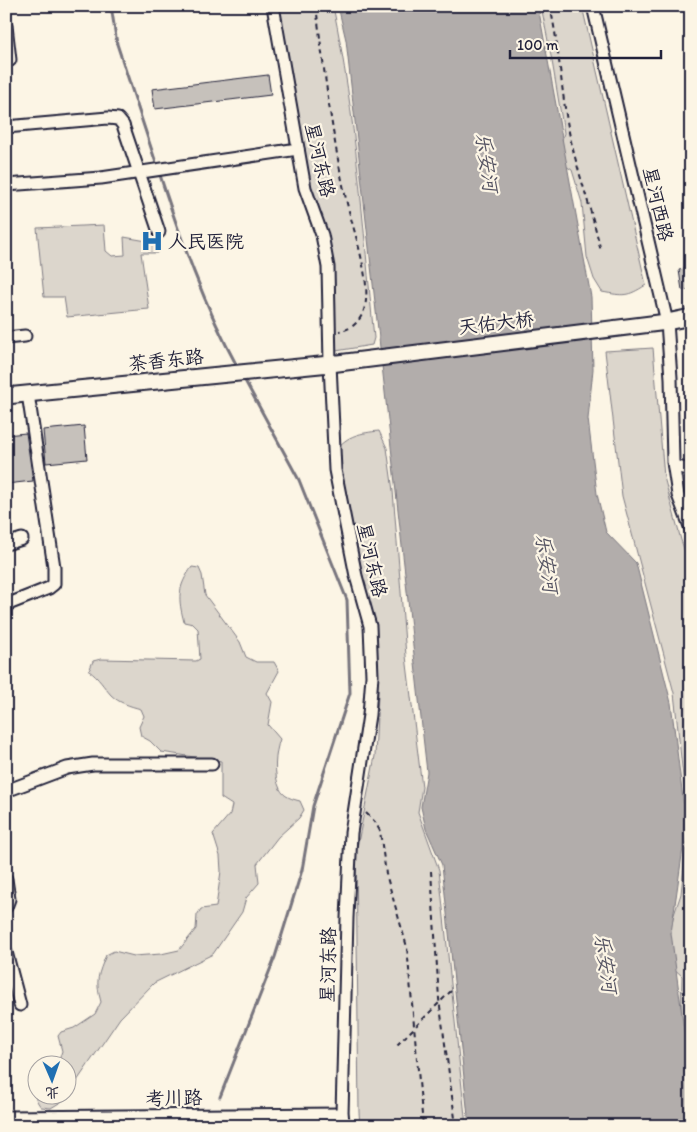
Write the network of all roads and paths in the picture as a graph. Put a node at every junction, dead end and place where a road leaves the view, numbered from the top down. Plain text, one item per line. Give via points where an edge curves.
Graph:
1 (273, 6) edge
2 (316, 6) edge
3 (550, 6) edge
4 (593, 6) edge
5 (6, 26) edge
6 (10, 60) dead end
7 (6, 127) edge
8 (298, 149) junction
9 (138, 172) junction
10 (6, 185) edge
11 (159, 232) dead end
12 (601, 252) dead end
13 (691, 317) edge
14 (667, 322) junction
15 (329, 331) junction
16 (25, 336) dead end
17 (6, 338) edge
18 (330, 364) junction
19 (28, 394) junction
20 (6, 396) edge
21 (674, 466) junction
22 (691, 470) edge
23 (691, 529) edge
24 (22, 539) dead end
25 (6, 544) edge
26 (6, 605) edge
27 (212, 764) dead end
28 (6, 791) edge
29 (356, 806) junction
30 (431, 871) dead end
31 (6, 879) edge
32 (6, 907) edge
33 (6, 952) edge
34 (451, 991) dead end
35 (440, 1003) junction
36 (20, 1005) dead end
37 (413, 1030) junction
38 (397, 1045) dead end
39 (342, 1114) junction
40 (6, 1117) edge
41 (207, 1120) edge
42 (344, 1126) edge
43 (423, 1126) edge
44 (456, 1126) edge

1 - 8 street, 星河东路
2 - 15 path via 342,177 365,278 367,301 358,323 344,330
3 - 12 path via 568,127
4 - 14 street, 星河西路
5 - 6 street
7 - 9 street via 118,119 123,125
8 - 9 street
8 - 15 street, 星河东路 via 305,188 322,236 328,267
9 - 10 street
9 - 11 street
13 - 14 main road, 天佑大桥
14 - 18 main road, 天佑大桥
14 - 21 street, 星河西路
15 - 18 street, 星河东路
16 - 17 street
18 - 19 main road, 茶香东路
18 - 29 street, 星河东路 via 335,470 356,576 370,626 372,676 369,715
19 - 20 main road, 茶香东路
19 - 26 street via 54,584
21 - 22 street
21 - 23 street, 星河西路 via 678,495
24 - 25 street
27 - 28 street via 93,764 67,768
29 - 37 path via 375,822 380,831 386,874 407,947
29 - 39 street, 星河东路 via 351,833 347,918
30 - 35 path
31 - 32 street via 9,899
33 - 36 street
34 - 35 path
35 - 37 path
35 - 44 path
37 - 38 path
37 - 43 path
39 - 41 street, 考川路
39 - 42 street, 星河东路
40 - 41 street, 考川路

